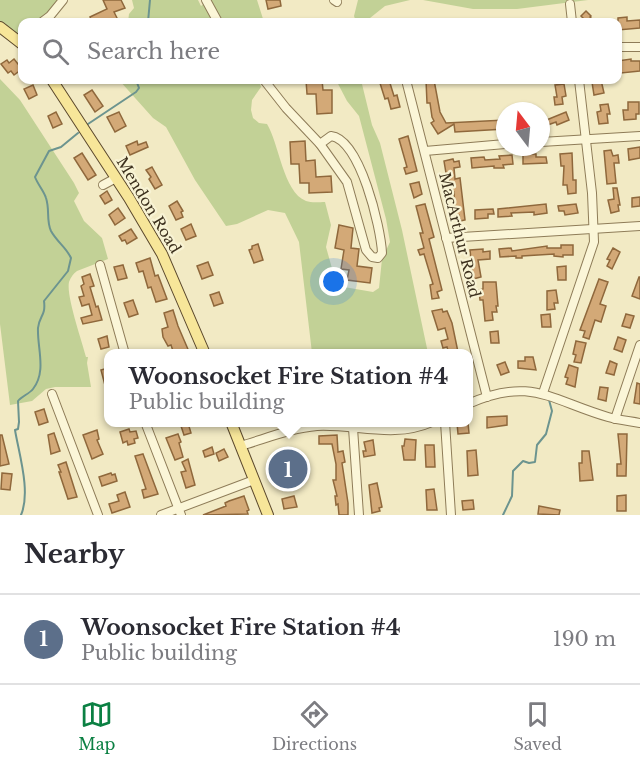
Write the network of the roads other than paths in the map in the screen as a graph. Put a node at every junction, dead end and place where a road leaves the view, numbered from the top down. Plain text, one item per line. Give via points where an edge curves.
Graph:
1 (63, 0) edge
2 (206, 0) edge
3 (570, 4) dead end
4 (51, 18) edge
5 (216, 18) edge
6 (572, 18) edge
7 (0, 27) edge
8 (18, 39) edge
9 (622, 47) edge
10 (640, 47) edge
11 (55, 84) edge
12 (267, 84) edge
13 (407, 84) edge
14 (580, 84) edge
15 (640, 136) edge
16 (587, 138) junction
17 (550, 141) edge
18 (320, 144) junction
19 (496, 145) edge
20 (425, 151) junction
21 (116, 178) junction
22 (103, 185) dead end
23 (640, 226) edge
24 (594, 229) junction
25 (446, 238) junction
26 (100, 266) dead end
27 (640, 345) edge
28 (124, 349) edge
29 (203, 349) edge
30 (543, 393) junction
31 (52, 394) dead end
32 (487, 397) junction
33 (473, 402) edge
34 (615, 418) junction
35 (640, 423) edge
36 (147, 427) edge
37 (233, 427) edge
38 (311, 427) edge
39 (336, 427) edge
40 (422, 427) edge
41 (446, 427) edge
42 (353, 428) junction
43 (240, 446) junction
44 (254, 480) junction
45 (180, 512) edge
46 (98, 515) edge
47 (161, 515) edge
48 (268, 515) edge
49 (359, 515) edge
50 (451, 515) edge

1 - 4 street
2 - 5 street
3 - 6 street
7 - 8 main road
9 - 10 street
11 - 21 main road, Mendon Road
12 - 18 street
13 - 20 street, MacArthur Road
14 - 16 street
15 - 16 street
16 - 17 street
16 - 24 street
18 - 18 street via 347,182 366,250 378,258 382,254 382,239 358,164 337,137 331,136
19 - 20 street
20 - 25 street, MacArthur Road
21 - 22 street
21 - 29 main road, Mendon Road via 162,254
23 - 24 street
24 - 25 street
24 - 30 street via 594,242
25 - 32 street, MacArthur Road
26 - 28 street
27 - 34 street
30 - 32 street via 507,392
30 - 34 street
31 - 46 street
32 - 33 street
34 - 35 street
36 - 45 street
37 - 43 main road
38 - 43 street
39 - 42 street
40 - 42 street via 396,431
41 - 50 street
42 - 49 street
43 - 44 main road
44 - 45 street
44 - 48 main road
45 - 47 street

